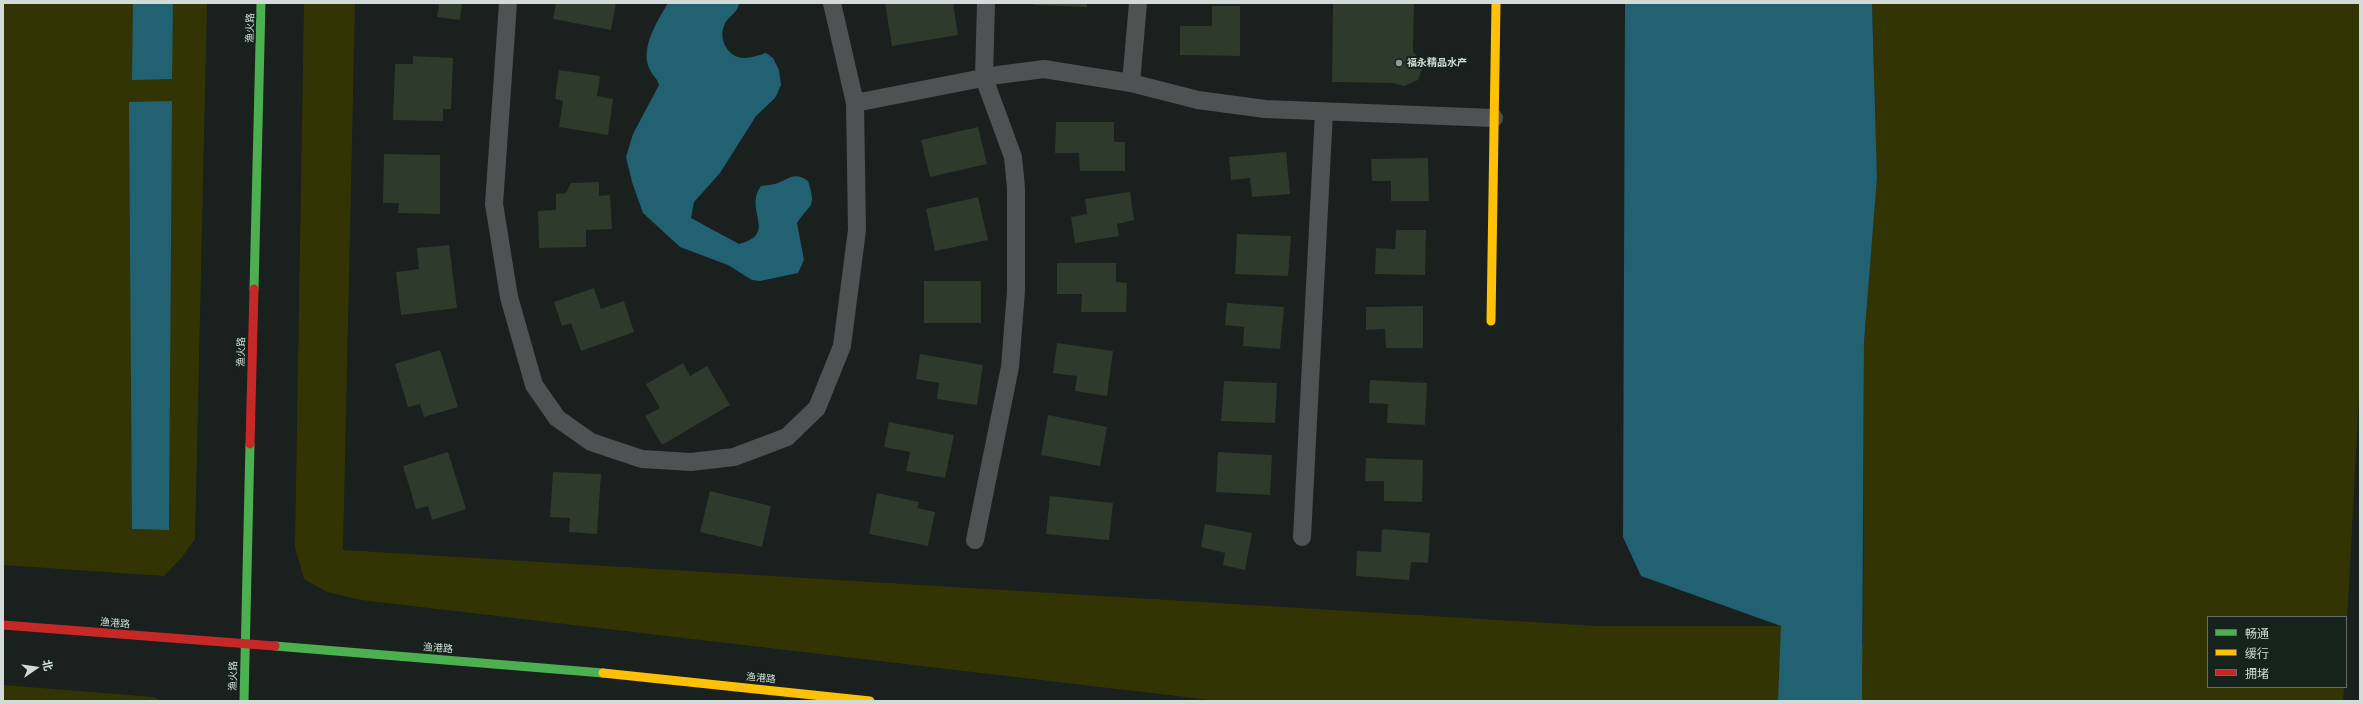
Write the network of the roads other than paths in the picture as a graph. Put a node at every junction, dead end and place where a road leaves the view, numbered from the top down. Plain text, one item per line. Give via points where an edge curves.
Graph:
1 (262, 3) edge
2 (508, 3) edge
3 (832, 3) edge
4 (986, 3) edge
5 (1138, 3) edge
6 (1496, 3) edge
7 (984, 78) junction
8 (1131, 82) junction
9 (855, 103) junction
10 (1324, 112) junction
11 (1494, 118) junction
12 (1491, 321) dead end
13 (1302, 537) dead end
14 (975, 540) dead end
15 (3, 625) edge
16 (245, 645) junction
17 (244, 701) edge
18 (870, 701) edge

1 - 16 street, 渔火路
2 - 9 lane via 494,204 509,297 534,385 557,418 591,442 642,458 691,462 734,456 787,437 817,408 842,346 855,245
3 - 9 lane
4 - 7 lane
5 - 8 lane
6 - 11 street
7 - 8 lane via 1044,69
7 - 9 lane
7 - 14 lane via 1013,157 1016,188 1016,291 1010,367
8 - 10 lane via 1198,100 1264,109
10 - 11 lane
10 - 13 lane
11 - 12 street
15 - 16 street, 渔港路
16 - 17 street, 渔火路
16 - 18 street, 渔港路 via 560,668

